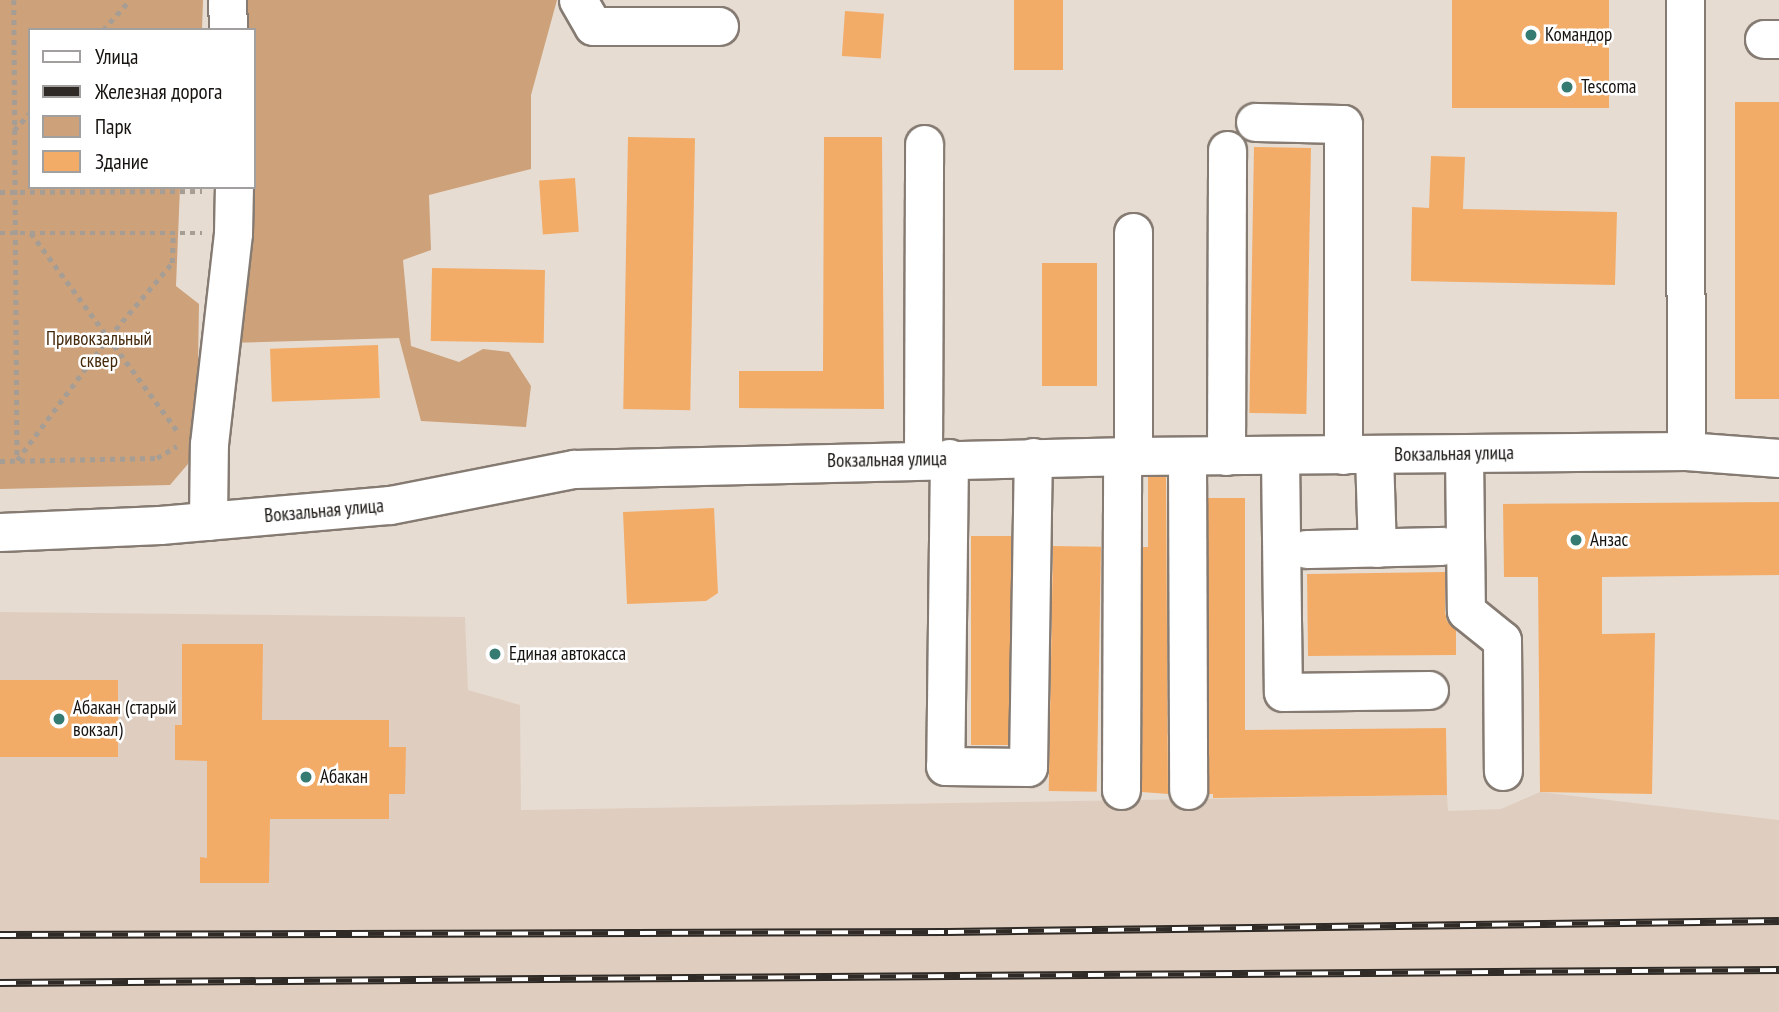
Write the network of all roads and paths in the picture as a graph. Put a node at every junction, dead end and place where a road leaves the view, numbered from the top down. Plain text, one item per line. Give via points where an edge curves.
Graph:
1 (13, 0) edge
2 (130, 0) edge
3 (227, 0) edge
4 (578, 0) edge
5 (1685, 0) edge
6 (719, 26) dead end
7 (105, 28) edge
8 (228, 28) edge
9 (28, 115) edge
10 (1255, 122) dead end
11 (14, 130) junction
12 (924, 144) dead end
13 (1227, 150) dead end
14 (234, 189) edge
15 (0, 192) edge
16 (15, 192) junction
17 (1133, 232) dead end
18 (0, 233) edge
19 (15, 233) junction
20 (31, 233) junction
21 (173, 233) junction
22 (233, 233) junction
23 (109, 338) junction
24 (1686, 452) junction
25 (1464, 454) junction
26 (1280, 455) junction
27 (1359, 455) junction
28 (1128, 456) junction
29 (1187, 456) junction
30 (1226, 456) junction
31 (1033, 457) junction
32 (936, 458) junction
33 (1779, 458) edge
34 (17, 460) junction
35 (0, 461) edge
36 (208, 521) junction
37 (0, 532) edge
38 (1442, 546) dead end
39 (1377, 548) junction
40 (1306, 549) dead end
41 (1429, 690) dead end
42 (1503, 771) dead end
43 (1121, 790) dead end
44 (1188, 790) dead end

1 - 11 path
2 - 7 path
3 - 8 street
4 - 6 street via 593,26
5 - 24 street
9 - 11 path
10 - 27 street via 1343,124
11 - 16 path
12 - 32 street
13 - 30 street
14 - 16 path
14 - 22 street
15 - 16 path
16 - 19 path
17 - 28 street
18 - 19 path
19 - 20 path
19 - 34 path
20 - 21 path
20 - 23 path
21 - 22 path
21 - 23 path via 172,263
22 - 36 street via 209,444
23 - 34 path
23 - 34 path via 184,442 157,458
24 - 25 street, Вокзальная улица
24 - 33 street, Вокзальная улица
25 - 27 street, Вокзальная улица
25 - 42 street via 1466,611 1502,640
26 - 27 street, Вокзальная улица
26 - 30 street, Вокзальная улица
26 - 41 street via 1283,692
27 - 39 street
28 - 29 street, Вокзальная улица
28 - 31 street, Вокзальная улица
28 - 43 street
29 - 30 street, Вокзальная улица
29 - 44 street
31 - 32 street, Вокзальная улица
31 - 32 street via 1028,767 944,766
32 - 36 street, Вокзальная улица via 574,469 390,505
34 - 35 path
36 - 37 street, Вокзальная улица
38 - 39 street
39 - 40 street

